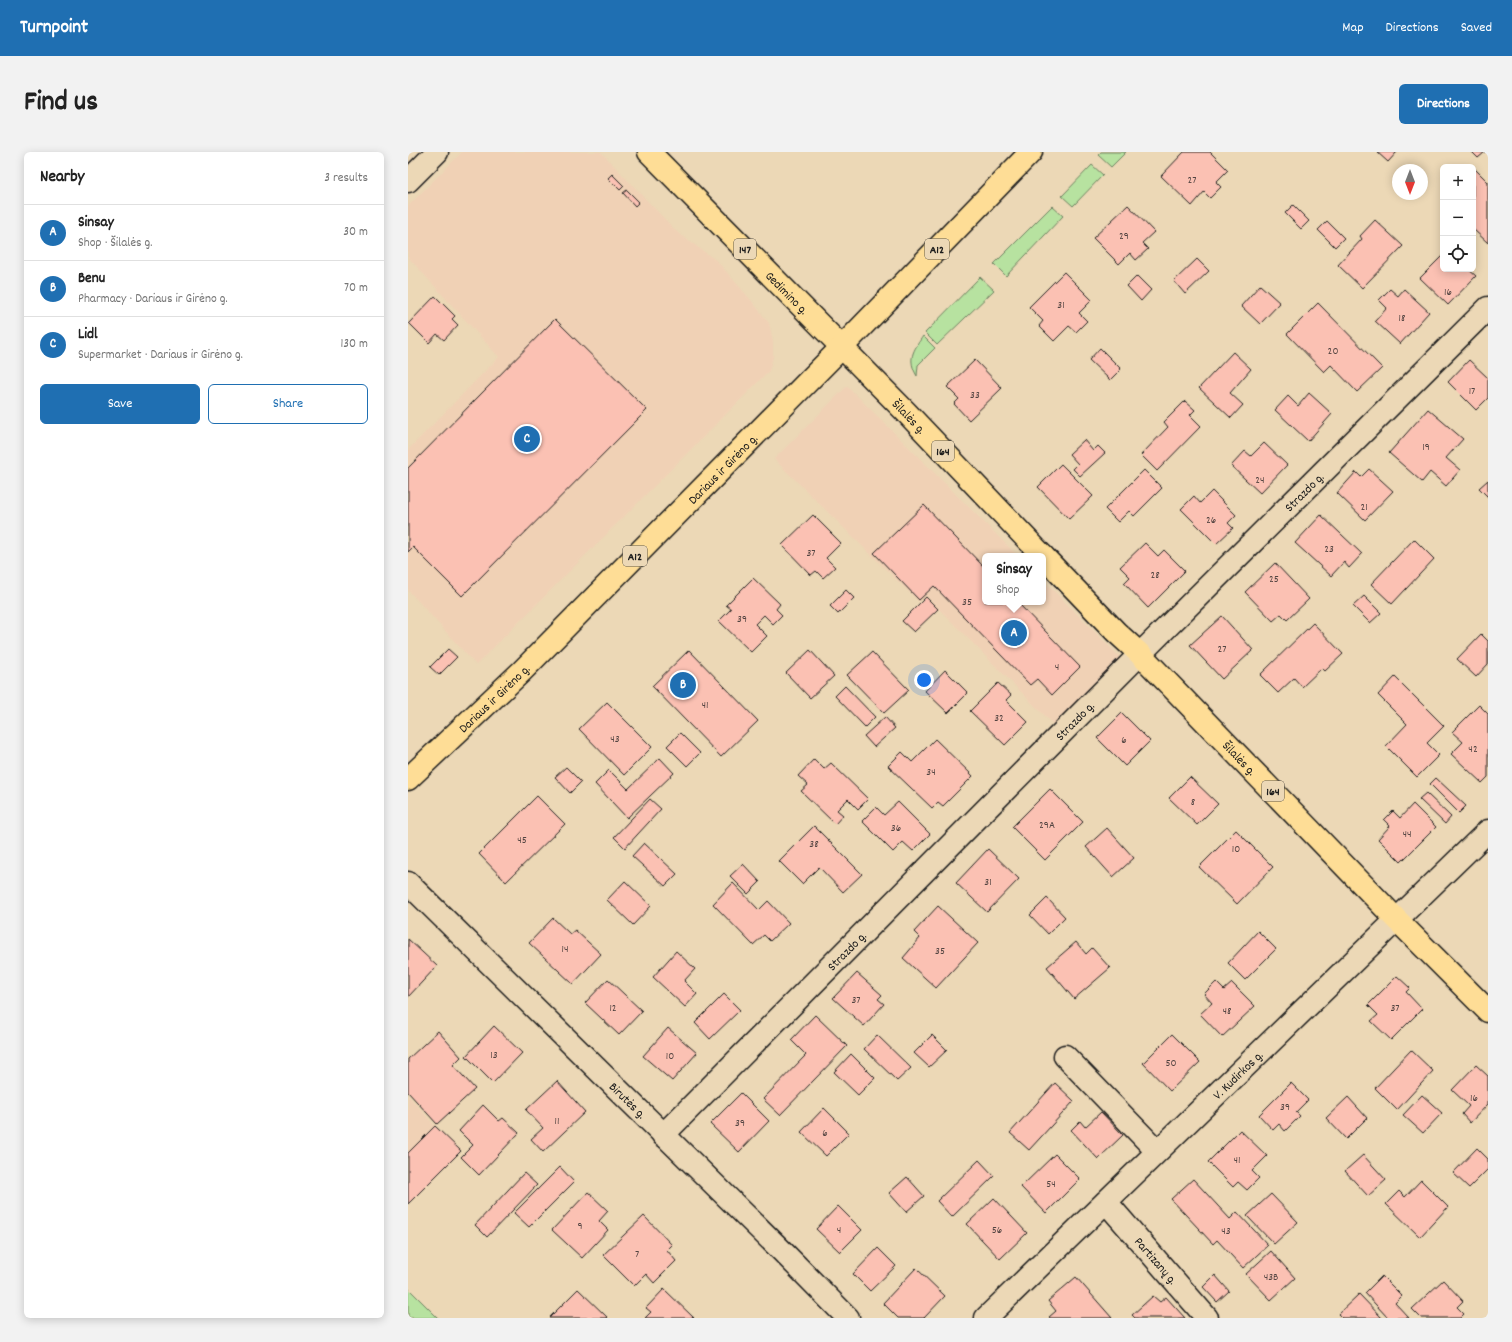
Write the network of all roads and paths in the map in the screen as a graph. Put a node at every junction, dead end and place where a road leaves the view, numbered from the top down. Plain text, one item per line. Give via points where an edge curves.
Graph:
1 (437, 152) edge
2 (649, 152) edge
3 (1031, 152) edge
4 (408, 181) edge
5 (1488, 308) edge
6 (842, 347) junction
7 (1040, 553) edge
8 (1046, 559) edge
9 (1140, 654) junction
10 (408, 780) edge
11 (1488, 831) edge
12 (408, 884) edge
13 (1396, 919) junction
14 (1488, 1011) edge
15 (1065, 1056) dead end
16 (663, 1135) junction
17 (1157, 1151) junction
18 (1106, 1202) junction
19 (848, 1318) edge
20 (986, 1318) edge
21 (1207, 1318) edge

1 - 4 street
2 - 6 main road, Gedimino g. / 147
3 - 6 main road, Dariaus ir Girėno g. / A12
5 - 9 street, Strazdo g.
6 - 7 main road, Šilalės g. / 164
6 - 10 main road, Dariaus ir Girėno g. / A12 via 522,671
8 - 9 main road, Šilalės g. / 164
9 - 13 main road, Šilalės g. / 164
9 - 16 street, Strazdo g.
11 - 13 street, V. Kudirkos g.
12 - 16 street, Birutės g.
13 - 14 main road, Šilalės g. / 164
13 - 17 street, V. Kudirkos g.
15 - 17 street
16 - 19 street, Birutės g.
17 - 18 street, V. Kudirkos g.
18 - 20 street, V. Kudirkos g.
18 - 21 street, Partizanų g.

